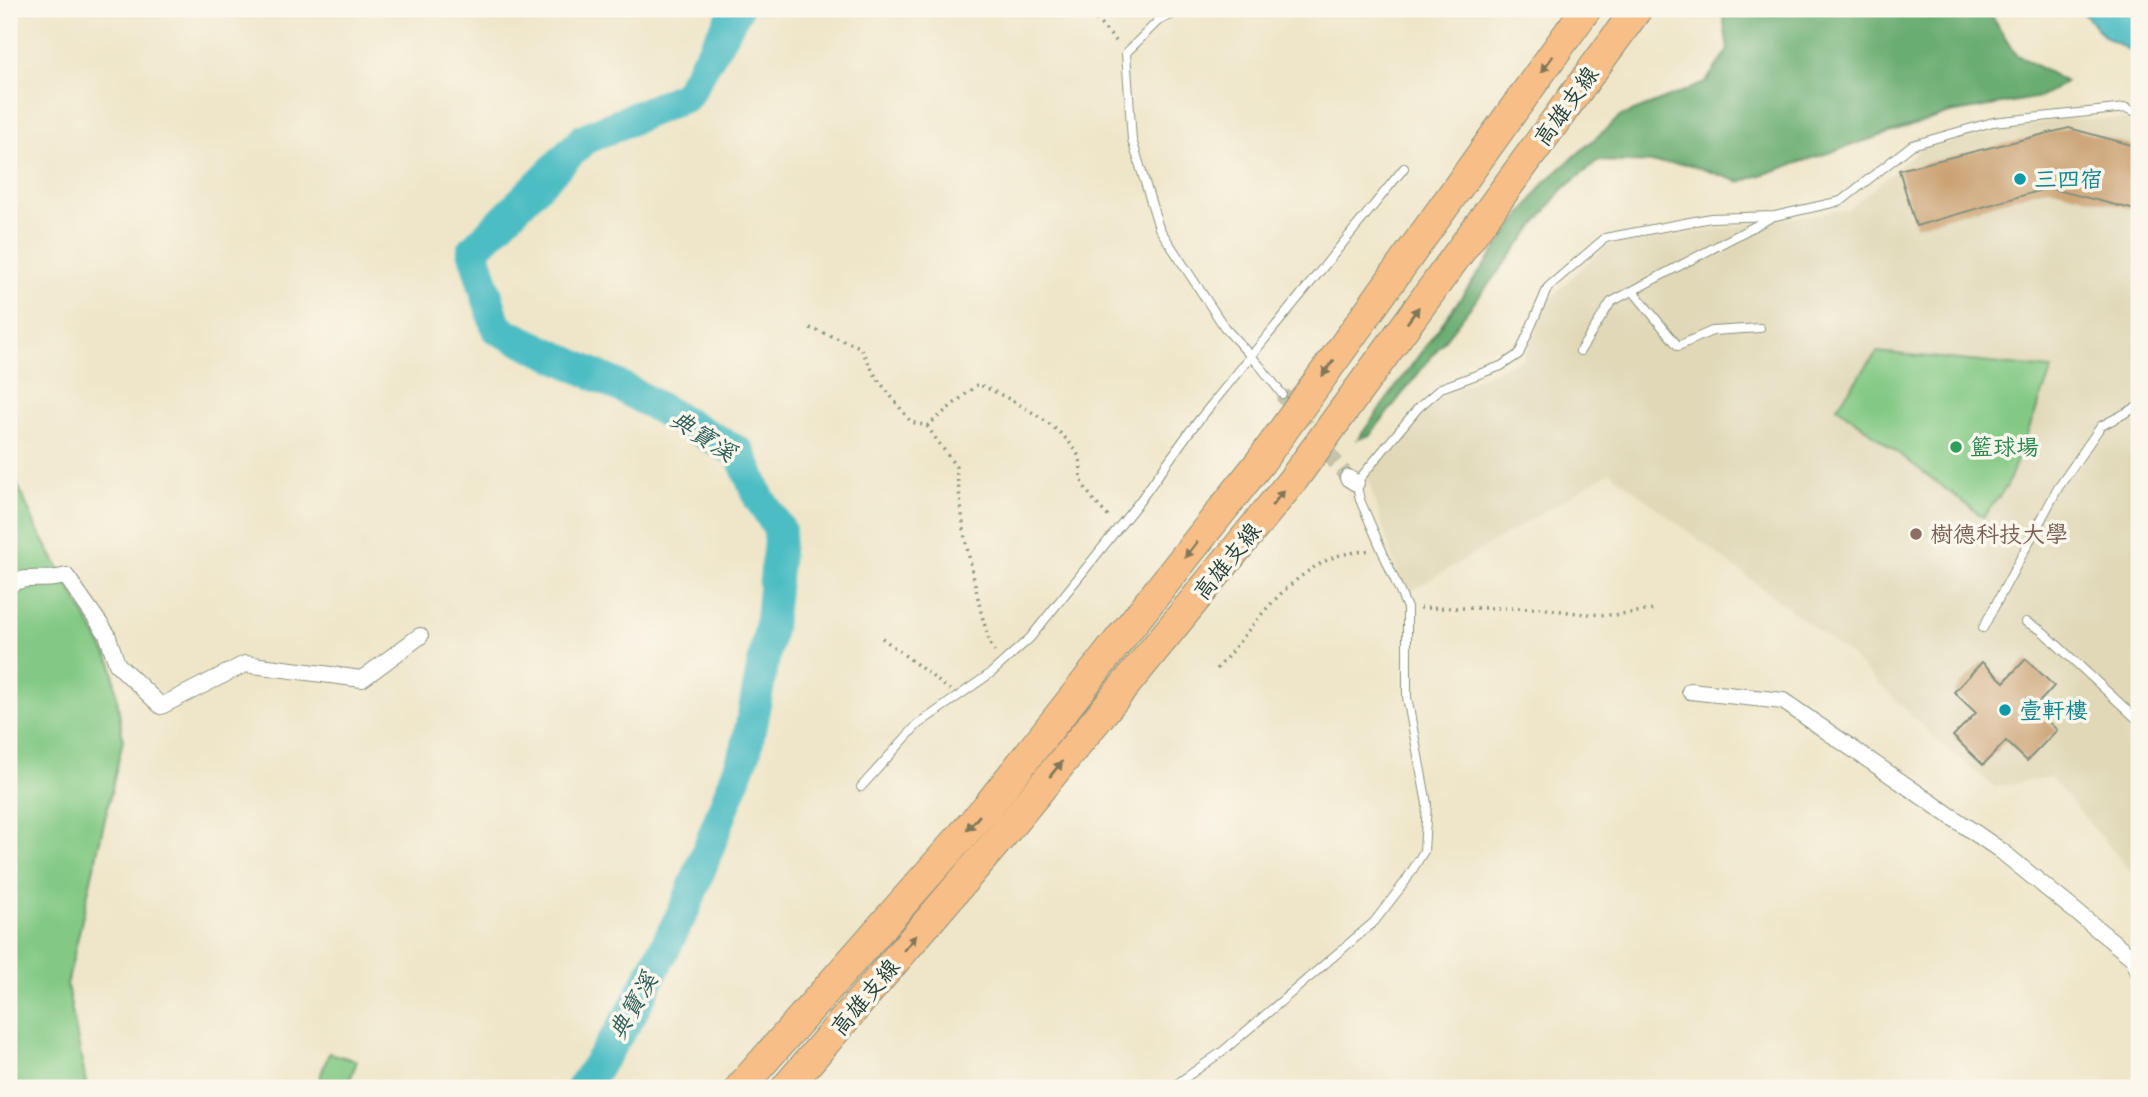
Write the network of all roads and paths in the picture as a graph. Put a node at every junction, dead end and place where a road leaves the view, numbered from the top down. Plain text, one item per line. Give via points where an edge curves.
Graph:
1 (1086, 9) edge
2 (1184, 9) edge
3 (1586, 9) edge
4 (1637, 9) edge
5 (1126, 53) junction
6 (2139, 113) edge
7 (1404, 168) dead end
8 (1774, 216) junction
9 (1633, 291) junction
10 (810, 328) dead end
11 (1760, 328) dead end
12 (1580, 351) dead end
13 (1252, 356) junction
14 (1282, 394) tunnel mouth
15 (2139, 406) edge
16 (927, 426) junction
17 (1119, 526) junction
18 (1380, 548) junction
19 (9, 584) edge
20 (1407, 608) junction
21 (1653, 610) dead end
22 (2026, 622) dead end
23 (1983, 628) dead end
24 (420, 636) dead end
25 (882, 638) dead end
26 (1003, 663) junction
27 (1217, 669) dead end
28 (1690, 691) dead end
29 (959, 696) junction
30 (2139, 721) edge
31 (861, 787) dead end
32 (2139, 972) edge
33 (1903, 1083) dead end
34 (740, 1088) edge
35 (786, 1088) edge
36 (1171, 1088) edge
37 (1902, 1088) edge

1 - 5 path
2 - 5 lane via 1158,21
3 -> 34 highway, 高雄支線 via 1261,461 987,807
35 -> 4 highway, 高雄支線 via 1004,833 1293,481
5 - 13 lane via 1132,140 1159,228 1225,328
6 - 8 lane via 2126,108 1966,129 1912,145 1841,201
7 - 13 lane
8 - 9 lane
8 - 18 lane via 1711,218 1605,239 1548,287 1519,354 1501,366 1441,388 1352,480
9 - 11 lane via 1678,346 1712,331
9 - 12 lane via 1611,302
10 - 16 path via 860,348 911,422
13 - 14 lane
13 - 17 lane
15 - 23 lane via 2101,425 2058,488
16 - 17 path via 978,384 1007,397 1063,434 1080,458 1082,479 1101,509
16 - 26 path via 956,467 985,632
17 - 26 lane via 1030,638
18 - 20 lane
18 - 27 path via 1335,556 1296,578
19 - 24 street via 20,578 66,576 107,634 117,664 161,706 244,664 362,679
20 - 21 path via 1540,608 1613,615
20 - 36 lane via 1407,697 1427,804 1424,851 1374,922 1223,1051
22 - 30 lane via 2041,630
25 - 29 path
26 - 29 lane
28 - 32 street via 1783,701 2000,850 2133,958
29 - 31 lane via 916,725
33 - 37 path

